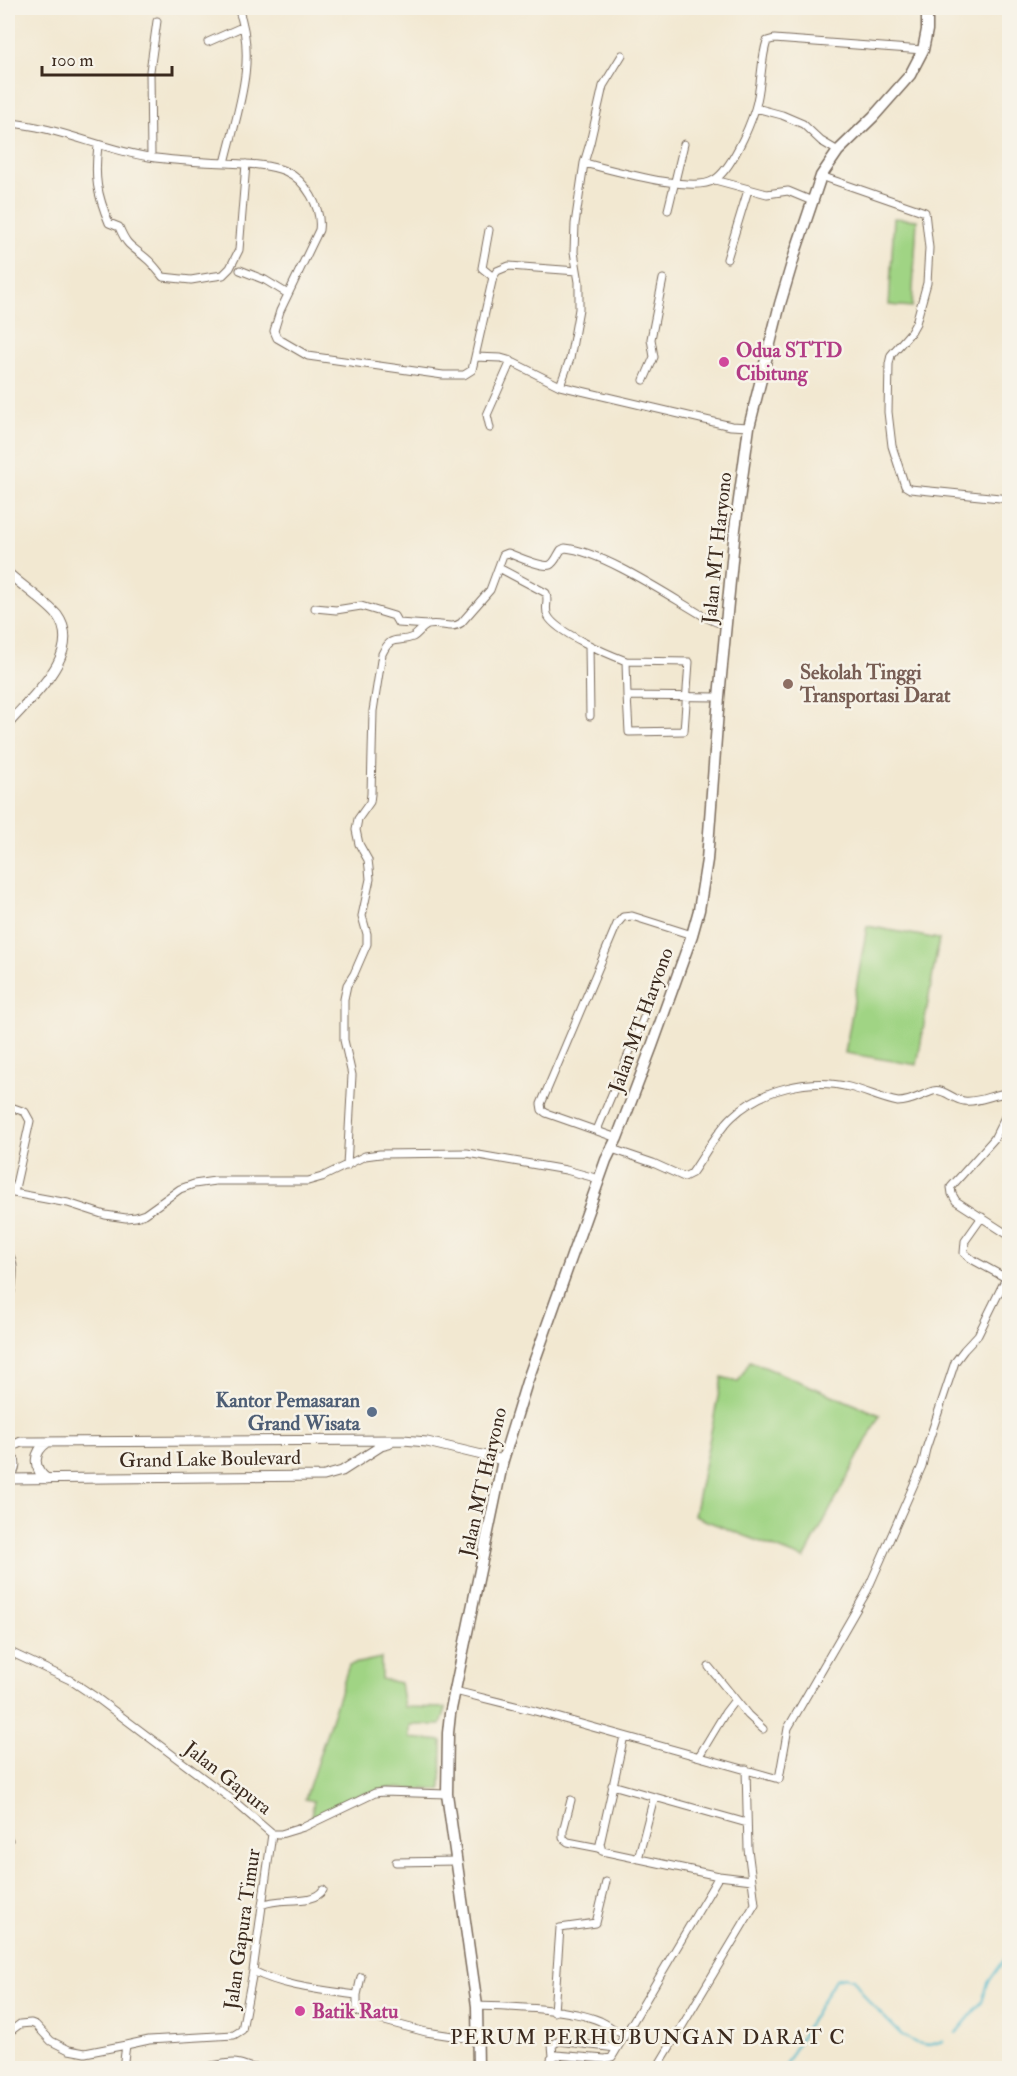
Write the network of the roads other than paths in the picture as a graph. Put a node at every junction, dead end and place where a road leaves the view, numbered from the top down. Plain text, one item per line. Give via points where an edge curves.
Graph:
1 (238, 8) edge
2 (927, 8) edge
3 (157, 21) dead end
4 (242, 27) junction
5 (208, 42) dead end
6 (923, 50) junction
7 (622, 55) dead end
8 (756, 108) junction
9 (8, 123) edge
10 (684, 144) dead end
11 (98, 146) junction
12 (838, 151) junction
13 (151, 157) junction
14 (225, 163) junction
15 (584, 163) junction
16 (246, 164) junction
17 (821, 176) junction
18 (715, 180) junction
19 (676, 183) junction
20 (748, 190) junction
21 (812, 201) junction
22 (668, 210) dead end
23 (489, 230) dead end
24 (727, 259) dead end
25 (240, 270) dead end
26 (577, 271) junction
27 (493, 278) junction
28 (663, 279) dead end
29 (288, 294) junction
30 (475, 357) junction
31 (511, 362) junction
32 (644, 380) dead end
33 (560, 386) junction
34 (749, 427) junction
35 (490, 428) dead end
36 (1010, 499) edge
37 (499, 568) junction
38 (8, 573) edge
39 (315, 608) dead end
40 (727, 623) junction
41 (428, 625) junction
42 (589, 645) junction
43 (626, 661) junction
44 (627, 696) junction
45 (687, 697) junction
46 (719, 697) junction
47 (590, 716) dead end
48 (8, 724) edge
49 (692, 935) junction
50 (647, 1010) dead end
51 (1010, 1093) edge
52 (8, 1106) edge
53 (1010, 1107) edge
54 (597, 1130) junction
55 (617, 1138) junction
56 (612, 1149) junction
57 (346, 1166) junction
58 (599, 1179) junction
59 (11, 1193) edge
60 (982, 1217) junction
61 (1010, 1236) edge
62 (8, 1253) edge
63 (1010, 1270) edge
64 (1006, 1278) junction
65 (8, 1305) edge
66 (404, 1440) junction
67 (48, 1442) junction
68 (8, 1448) edge
69 (8, 1454) edge
70 (503, 1460) junction
71 (8, 1479) edge
72 (47, 1479) junction
73 (8, 1651) edge
74 (709, 1667) dead end
75 (455, 1691) junction
76 (735, 1700) junction
77 (763, 1730) dead end
78 (624, 1736) junction
79 (699, 1756) junction
80 (746, 1769) junction
81 (612, 1785) junction
82 (447, 1794) junction
83 (654, 1797) junction
84 (572, 1800) dead end
85 (747, 1823) junction
86 (272, 1834) junction
87 (599, 1848) junction
88 (638, 1859) junction
89 (456, 1861) junction
90 (396, 1862) dead end
91 (719, 1876) junction
92 (752, 1880) junction
93 (606, 1882) dead end
94 (323, 1890) dead end
95 (262, 1905) junction
96 (253, 1971) junction
97 (361, 1977) dead end
98 (357, 1995) junction
99 (477, 2006) junction
100 (554, 2012) junction
101 (8, 2033) edge
102 (624, 2036) junction
103 (479, 2040) junction
104 (126, 2045) junction
105 (616, 2048) junction
106 (553, 2056) junction
107 (123, 2067) edge
108 (153, 2068) edge
109 (249, 2068) edge
110 (256, 2068) edge
111 (478, 2068) edge
112 (551, 2068) edge
113 (657, 2068) edge

1 - 4 street
2 - 6 main road, Jalan MT Haryono
3 - 13 street via 150,71
4 - 5 street
4 - 14 street via 247,53 244,90
6 - 8 street via 767,41
6 - 12 main road, Jalan MT Haryono via 910,75
7 - 15 street via 603,86
8 - 12 street via 803,124
8 - 18 street via 733,159
9 - 11 street via 32,125
10 - 19 street
11 - 13 street
11 - 16 street via 96,184 109,223 119,227 128,246 164,277 200,279 223,275 230,268 238,250
12 - 17 main road, Jalan MT Haryono
13 - 14 street
14 - 16 street
15 - 19 street
15 - 26 street via 575,224
16 - 29 street via 283,170 293,176 309,193 321,218 319,231
17 - 21 main road, Jalan MT Haryono
17 - 36 street via 925,213 927,283 916,323 891,355 889,364 892,446 905,486
18 - 19 street via 699,186
18 - 20 street
19 - 22 street
20 - 21 street via 767,195 789,191
20 - 24 street
21 - 34 main road, Jalan MT Haryono
23 - 27 street via 482,268
25 - 29 street
26 - 27 street via 509,266 497,271
26 - 33 street via 579,309 570,359
27 - 30 street
28 - 32 street via 651,339 654,357
29 - 30 street via 274,331 277,338 308,356 454,375 472,370
30 - 31 street
31 - 33 street
31 - 35 street via 487,415
33 - 34 street via 730,426
34 - 40 main road, Jalan MT Haryono
37 - 40 street via 503,555 508,553 545,566 553,563 561,550 571,549 614,565 707,618
37 - 41 street via 490,590 457,626
37 - 42 street via 546,593 549,618
38 - 48 street via 56,615 64,646 58,666
39 - 41 street via 361,606 394,616 398,622
40 - 46 main road, Jalan MT Haryono
41 - 57 street via 412,637 393,639 386,645 373,711 371,794 356,830 369,868 362,916 367,944 344,999 344,1040 352,1075
42 - 43 street
42 - 47 street
43 - 44 street
43 - 45 street via 688,661
44 - 45 street
44 - 45 street via 631,732 684,731
45 - 46 street
46 - 49 main road, Jalan MT Haryono via 708,860
49 - 54 street via 632,916 623,917 617,924 541,1104 546,1113
49 - 55 main road, Jalan MT Haryono
50 - 54 street
51 - 56 street via 970,1102 935,1090 898,1102 830,1083 787,1088 767,1094 732,1118 692,1173 684,1177
52 - 59 street via 25,1112 30,1121
53 - 60 street via 994,1139 952,1185 956,1201
54 - 55 street
55 - 56 main road, Jalan MT Haryono
56 - 58 main road, Jalan MT Haryono
57 - 58 street via 365,1156 380,1154 467,1154
57 - 59 street via 308,1180 194,1184 180,1189 145,1214 126,1218
58 - 70 main road, Jalan MT Haryono
60 - 61 street
60 - 64 street via 965,1241 964,1252
62 - 65 street via 12,1256 13,1272
63 - 64 street
64 - 80 street via 978,1335 956,1362 922,1466 867,1591 788,1728 777,1778
66 - 67 street, Grand Lake Boulevard
66 - 70 street, Grand Lake Boulevard
66 - 72 street, Grand Lake Boulevard via 381,1446 342,1471 324,1476
67 - 68 street, Grand Lake Boulevard via 21,1442
67 - 72 street via 36,1457 39,1471
69 - 71 street via 15,1462
70 - 75 main road, Jalan MT Haryono
71 - 72 street, Grand Lake Boulevard
73 - 86 street, Jalan Gapura via 70,1680 97,1698
74 - 76 street
75 - 78 street
75 - 82 main road, Jalan MT Haryono via 448,1733
76 - 77 street
76 - 79 street
78 - 79 street
78 - 81 street
79 - 80 street
80 - 85 street
81 - 83 street
81 - 87 street
82 - 86 street, Jalan Gapura via 375,1793 304,1827
82 - 89 main road, Jalan MT Haryono
83 - 85 street
83 - 88 street
84 - 87 street via 563,1838
85 - 92 street
86 - 95 street, Jalan Gapura Timur
87 - 88 street
88 - 91 street
89 - 90 street
89 - 99 main road, Jalan MT Haryono
91 - 92 street
91 - 102 street
92 - 113 street via 751,1912
93 - 100 street via 596,1923 560,1928
94 - 95 street via 316,1898
95 - 96 street, Jalan Gapura Timur
96 - 98 street via 276,1981
96 - 104 street, Jalan Gapura Timur via 244,2026 234,2035
97 - 98 street
98 - 103 street via 357,2011 366,2016 426,2032
99 - 100 street
99 - 103 main road, Jalan MT Haryono
100 - 102 street via 599,2020
101 - 104 street, Jalan Gapura Timur via 21,2024 31,2023 51,2041 69,2050 85,2053
102 - 105 street
103 - 111 main road, Jalan MT Haryono
104 - 107 street
105 - 106 street via 612,2057 605,2060
105 - 106 street via 559,2041 552,2046
106 - 112 street
107 - 108 street
108 - 109 street via 234,2063
109 - 110 street

